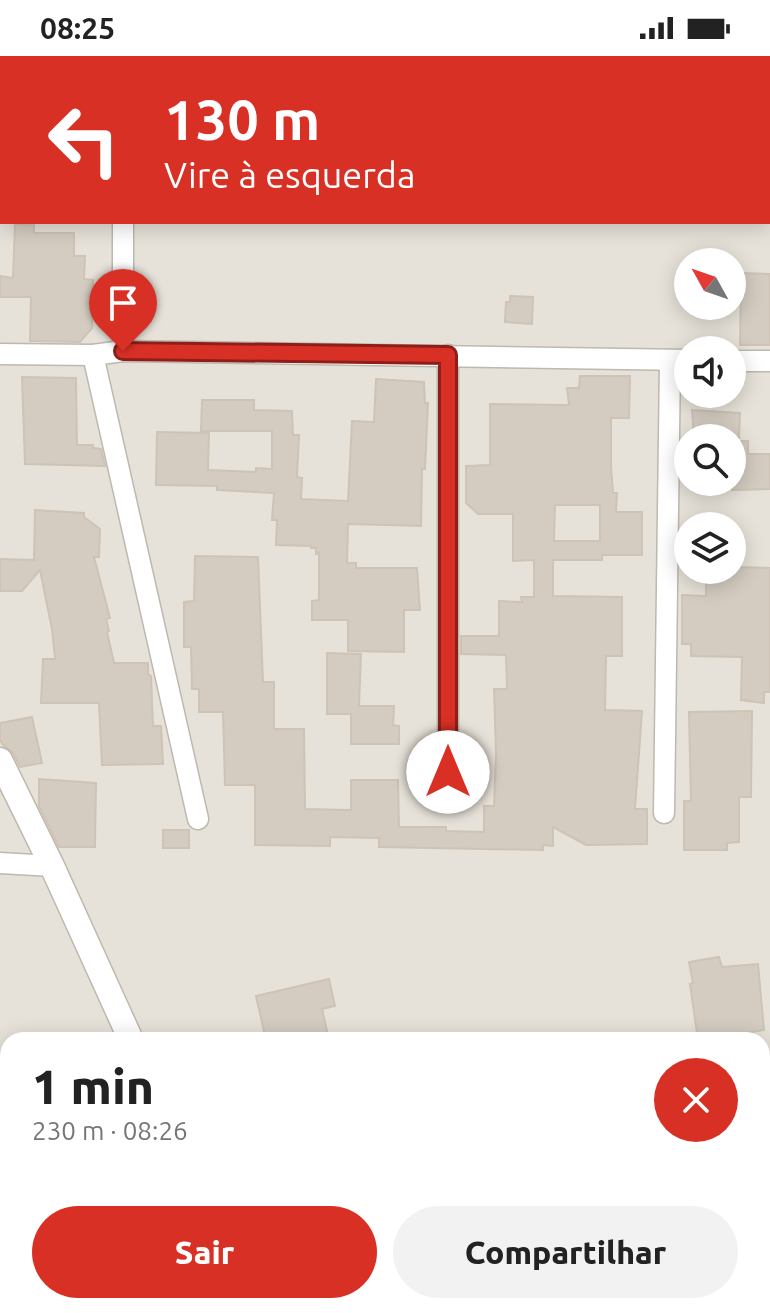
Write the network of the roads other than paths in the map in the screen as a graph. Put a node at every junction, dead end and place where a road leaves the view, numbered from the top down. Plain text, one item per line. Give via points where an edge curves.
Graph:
1 (123, 224) edge
2 (123, 351) junction
3 (0, 354) edge
4 (93, 355) junction
5 (448, 355) junction
6 (674, 360) edge
7 (746, 361) edge
8 (770, 361) edge
9 (677, 408) edge
10 (0, 760) edge
11 (448, 772) dead end
12 (664, 813) dead end
13 (198, 819) dead end
14 (0, 863) edge
15 (52, 866) junction
16 (127, 1032) edge

1 - 2 street
2 - 4 street
2 - 5 street
3 - 4 street
4 - 13 street
5 - 6 street
5 - 11 street
7 - 8 street
9 - 12 street
10 - 15 street
14 - 15 street
15 - 16 street

